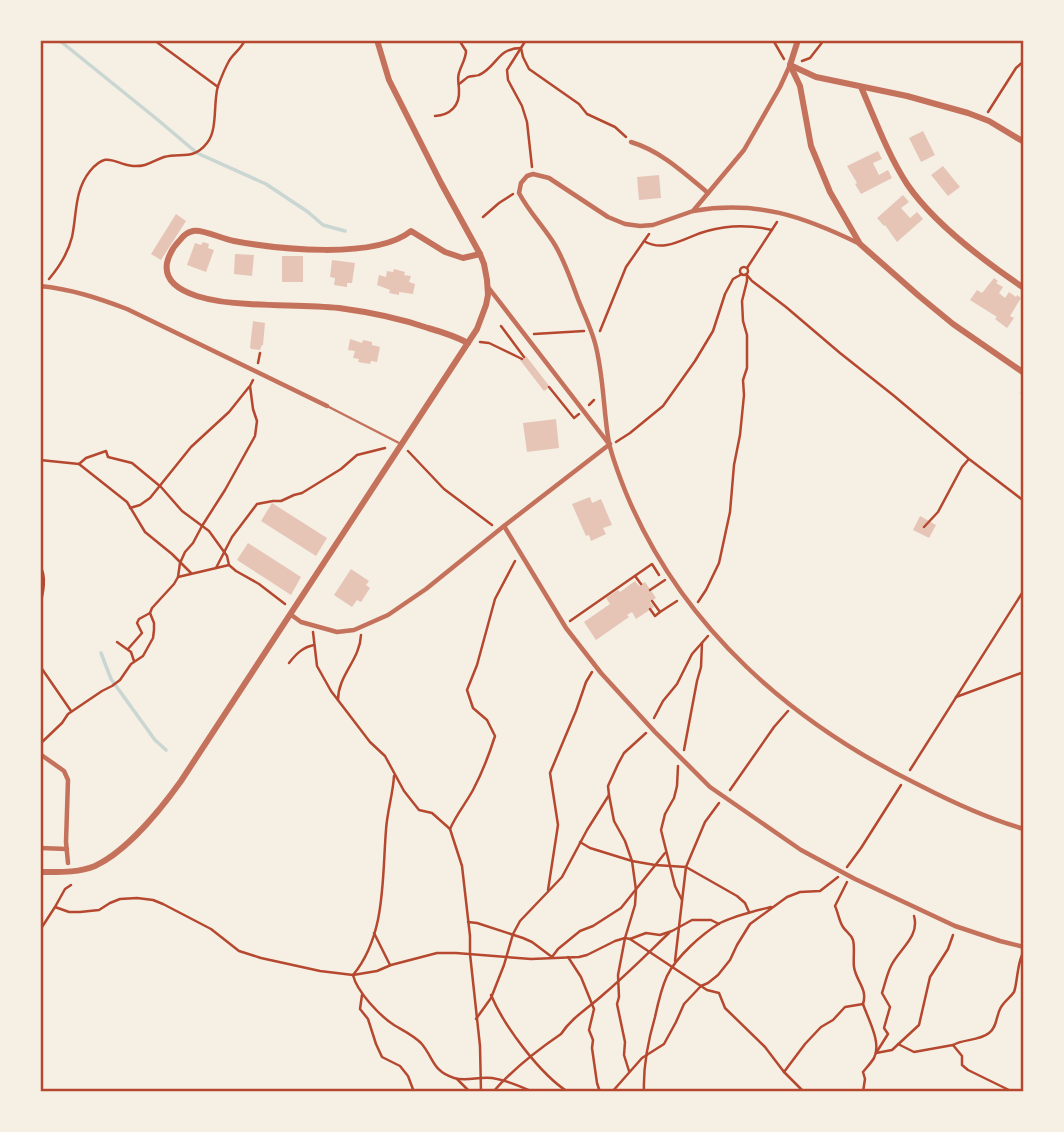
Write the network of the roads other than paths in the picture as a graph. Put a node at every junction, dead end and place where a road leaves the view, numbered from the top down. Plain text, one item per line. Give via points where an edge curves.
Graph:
1 (377, 40) edge
2 (798, 40) edge
3 (790, 65) junction
4 (861, 87) junction
5 (631, 142) road end
6 (1024, 142) edge
7 (708, 193) junction
8 (693, 211) junction
9 (860, 244) junction
10 (480, 254) junction
11 (41, 286) edge
12 (488, 286) junction
13 (1024, 288) edge
14 (468, 343) junction
15 (1024, 373) edge
16 (327, 406) joint
17 (401, 444) junction
18 (610, 444) junction
19 (504, 526) junction
20 (292, 612) junction
21 (40, 754) edge
22 (1024, 829) edge
23 (40, 848) edge
24 (67, 849) junction
25 (68, 863) dead end
26 (40, 872) edge
27 (1024, 948) edge

1 - 10 street via 389,80
2 - 3 street
3 - 4 street via 816,77
3 - 7 street via 744,150
3 - 9 street via 800,86 811,146 830,192
4 - 6 street via 968,113
4 - 13 street via 901,173 920,202
5 - 7 street via 662,156
7 - 8 street
8 - 9 street via 742,207 782,213
8 - 18 street via 653,225 625,224 549,178 533,174 521,183 519,193 569,271 592,330
9 - 15 street via 953,324
10 - 12 street
10 - 14 street via 463,258 411,231 397,240 359,250 278,248 191,231 173,248 167,268 180,288 211,300 375,314
11 - 16 street via 127,309
12 - 14 street via 482,317
12 - 18 street
14 - 17 street
16 - 17 lane
17 - 20 street
18 - 19 street
18 - 22 street via 647,540 677,587 730,651 792,706 876,763
19 - 20 street via 407,602 360,628 337,632 301,622
19 - 27 street via 566,628 597,668 710,787 843,873 955,926
20 - 26 street via 151,819 94,866
21 - 24 street via 64,771 68,780
23 - 24 street
24 - 25 street

